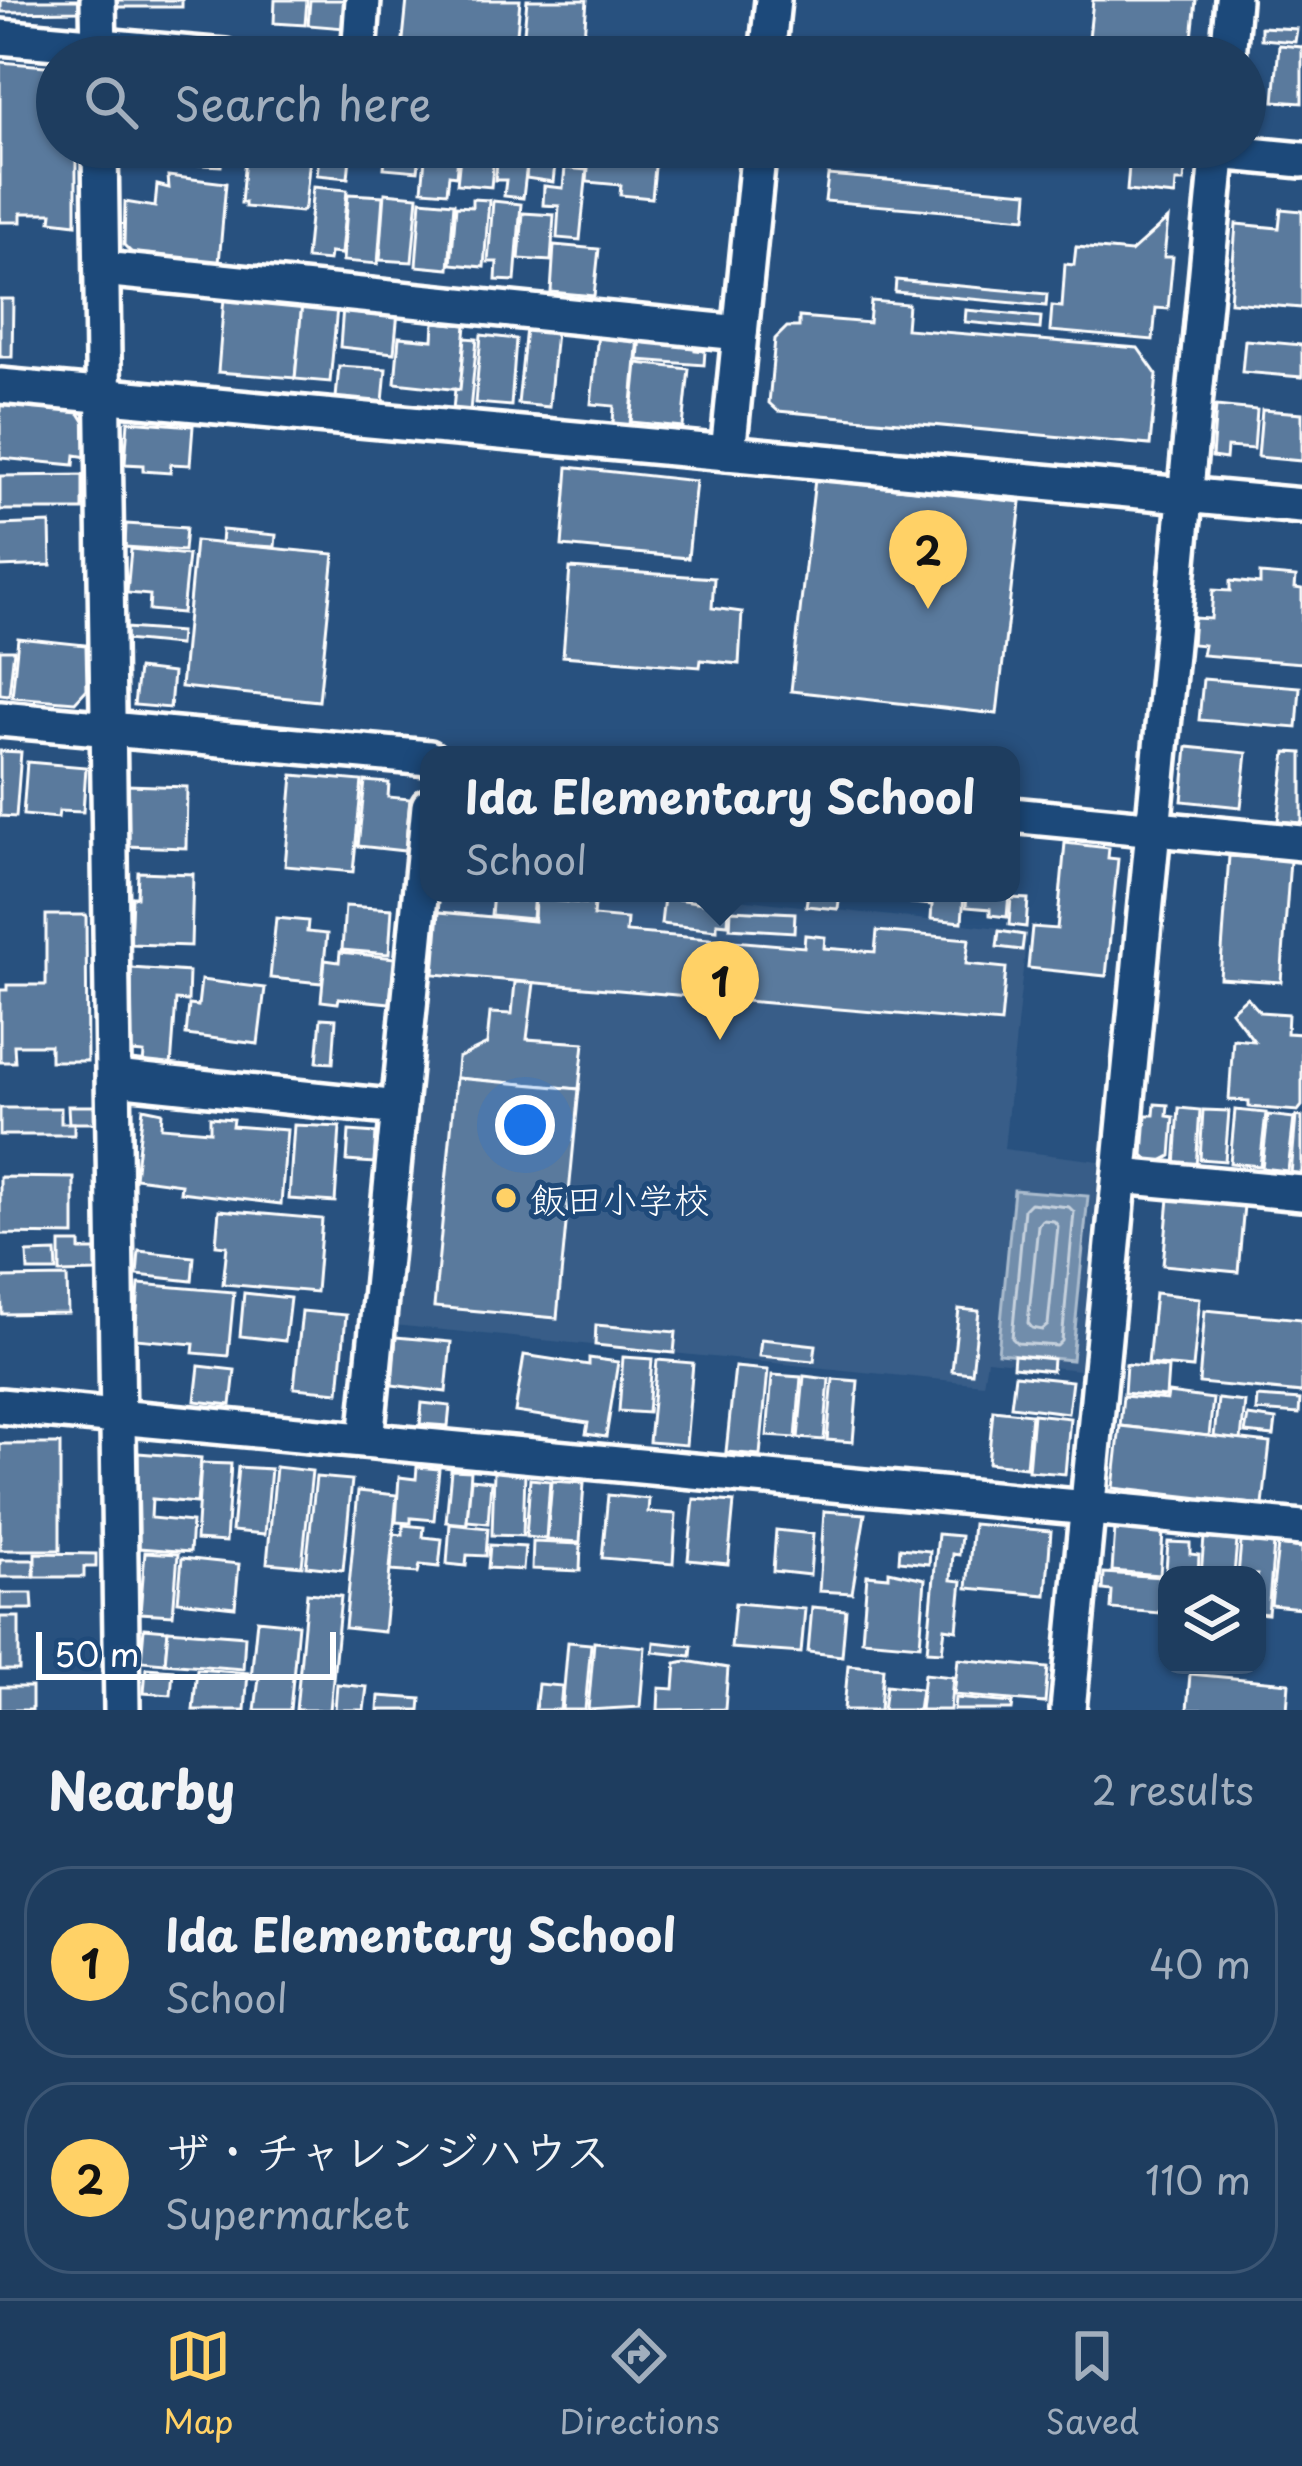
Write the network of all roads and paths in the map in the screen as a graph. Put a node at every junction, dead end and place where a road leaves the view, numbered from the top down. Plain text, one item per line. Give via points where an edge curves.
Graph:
1 (98, 0) edge
2 (363, 0) edge
3 (773, 0) edge
4 (1233, 0) edge
5 (99, 36) edge
6 (360, 36) edge
7 (769, 36) edge
8 (1230, 36) edge
9 (0, 37) edge
10 (36, 42) edge
11 (1266, 156) edge
12 (1302, 160) edge
13 (100, 168) edge
14 (757, 168) edge
15 (1217, 168) edge
16 (102, 269) junction
17 (740, 333) junction
18 (0, 386) edge
19 (105, 396) junction
20 (728, 453) junction
21 (1185, 495) junction
22 (1302, 506) edge
23 (0, 719) edge
24 (108, 729) junction
25 (420, 757) edge
26 (1020, 816) edge
27 (1155, 829) junction
28 (1302, 843) edge
29 (420, 897) edge
30 (115, 1078) junction
31 (399, 1108) junction
32 (1120, 1177) junction
33 (1302, 1193) edge
34 (0, 1406) edge
35 (120, 1418) junction
36 (366, 1440) junction
37 (1087, 1508) junction
38 (1302, 1528) edge
39 (122, 1710) edge
40 (1069, 1710) edge

1 - 5 street
2 - 6 street
3 - 7 street
4 - 8 street
9 - 10 street
11 - 12 street
13 - 16 street
14 - 17 street
15 - 21 street
16 - 17 street
16 - 19 street
17 - 20 street
18 - 19 street
19 - 20 street
19 - 24 street
20 - 21 street
21 - 22 street
21 - 27 street
23 - 24 street
24 - 25 street
24 - 30 street
26 - 27 street
27 - 28 street
27 - 32 street
29 - 31 street
30 - 31 street
30 - 35 street
31 - 36 street
32 - 33 street
32 - 37 street
34 - 35 street
35 - 36 street
35 - 39 street
36 - 37 street
37 - 38 street
37 - 40 street

